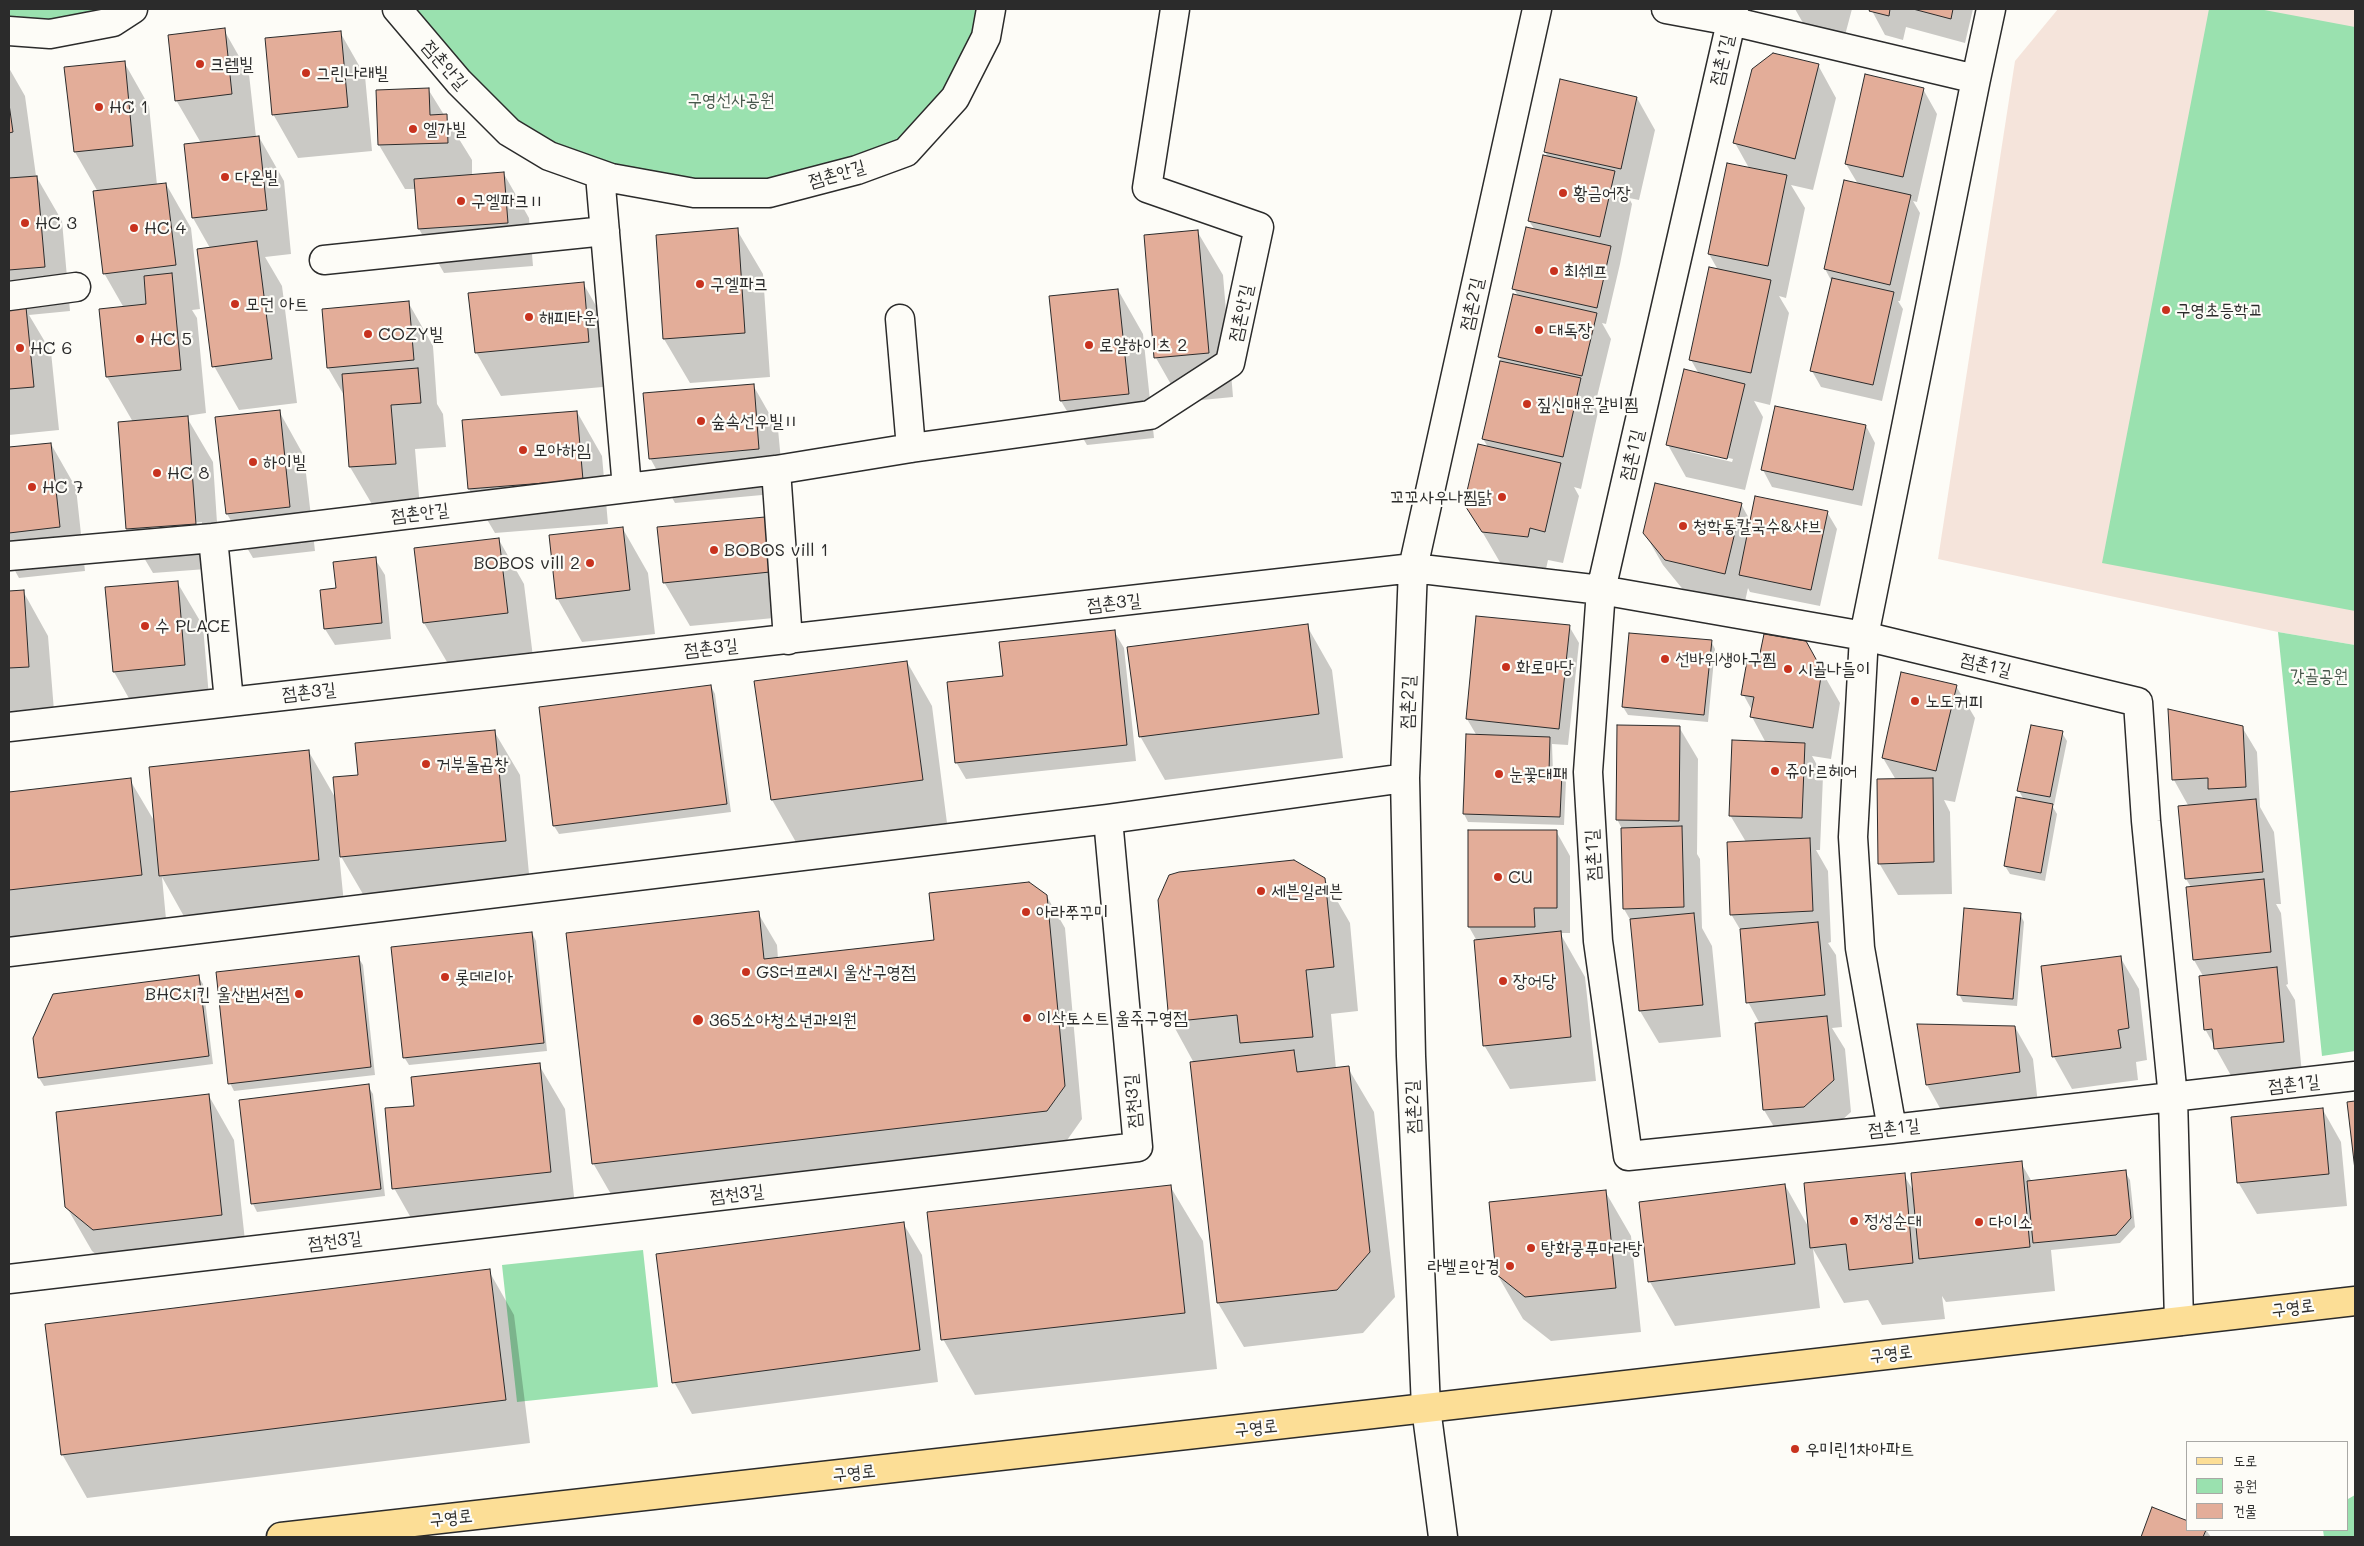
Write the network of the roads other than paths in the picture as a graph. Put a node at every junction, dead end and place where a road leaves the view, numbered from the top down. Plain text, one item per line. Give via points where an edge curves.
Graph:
1 (133, 9) edge
2 (397, 9) edge
3 (991, 9) edge
4 (1175, 9) edge
5 (1537, 9) edge
6 (1666, 9) edge
7 (1991, 9) edge
8 (1732, 15) edge
9 (9, 31) edge
10 (1976, 79) junction
11 (600, 175) junction
12 (605, 230) junction
13 (324, 260) dead end
14 (76, 287) dead end
15 (9, 296) edge
16 (900, 319) dead end
17 (911, 448) junction
18 (776, 470) junction
19 (627, 488) junction
20 (213, 538) junction
21 (9, 556) edge
22 (1414, 568) junction
23 (1601, 590) junction
24 (1864, 636) junction
25 (788, 640) junction
26 (229, 701) junction
27 (9, 727) edge
28 (1405, 778) junction
29 (1108, 819) junction
30 (9, 952) edge
31 (2355, 1076) edge
32 (2173, 1098) junction
33 (1892, 1129) junction
34 (9, 1279) edge
35 (2355, 1300) edge
36 (2179, 1321) junction
37 (1426, 1408) junction
38 (281, 1537) edge
39 (1443, 1537) edge

1 - 9 street via 113,22 50,34
2 - 11 street, 점촌안길 via 459,82 509,132 549,156
3 - 11 street, 점촌안길 via 986,37 955,98 906,152 857,170 769,193 694,193
4 - 17 street, 점촌안길 via 1147,188 1259,227 1230,363 1150,415
5 - 22 street, 점촌2길
6 - 8 street
7 - 10 street
8 - 10 street, 점촌1길
8 - 23 street, 점촌1길
10 - 24 street
11 - 12 street
12 - 13 street
12 - 19 street
14 - 15 street
16 - 17 street
17 - 18 street, 점촌안길
18 - 19 street, 점촌안길
18 - 25 street
19 - 20 street, 점촌안길
20 - 21 street, 점촌안길
20 - 26 street
22 - 23 street, 점촌3길
22 - 25 street, 점촌3길
22 - 28 street, 점촌2길
23 - 24 street, 점촌3길
23 - 33 street, 점촌1길 via 1588,772 1598,941 1628,1156
24 - 32 street, 점촌1길 via 2138,702 2146,821
24 - 33 street via 1853,837 1860,948
25 - 26 street, 점촌3길
26 - 27 street, 점촌3길
28 - 29 street
28 - 37 street, 점촌2길 via 1411,1056
29 - 30 street
29 - 34 street, 점천3길 via 1138,1147
31 - 32 street, 점촌1길
32 - 33 street, 점촌1길
32 - 36 street, 점촌1길
35 - 36 main road, 구영로
36 - 37 main road, 구영로
37 - 38 main road, 구영로
37 - 39 street

